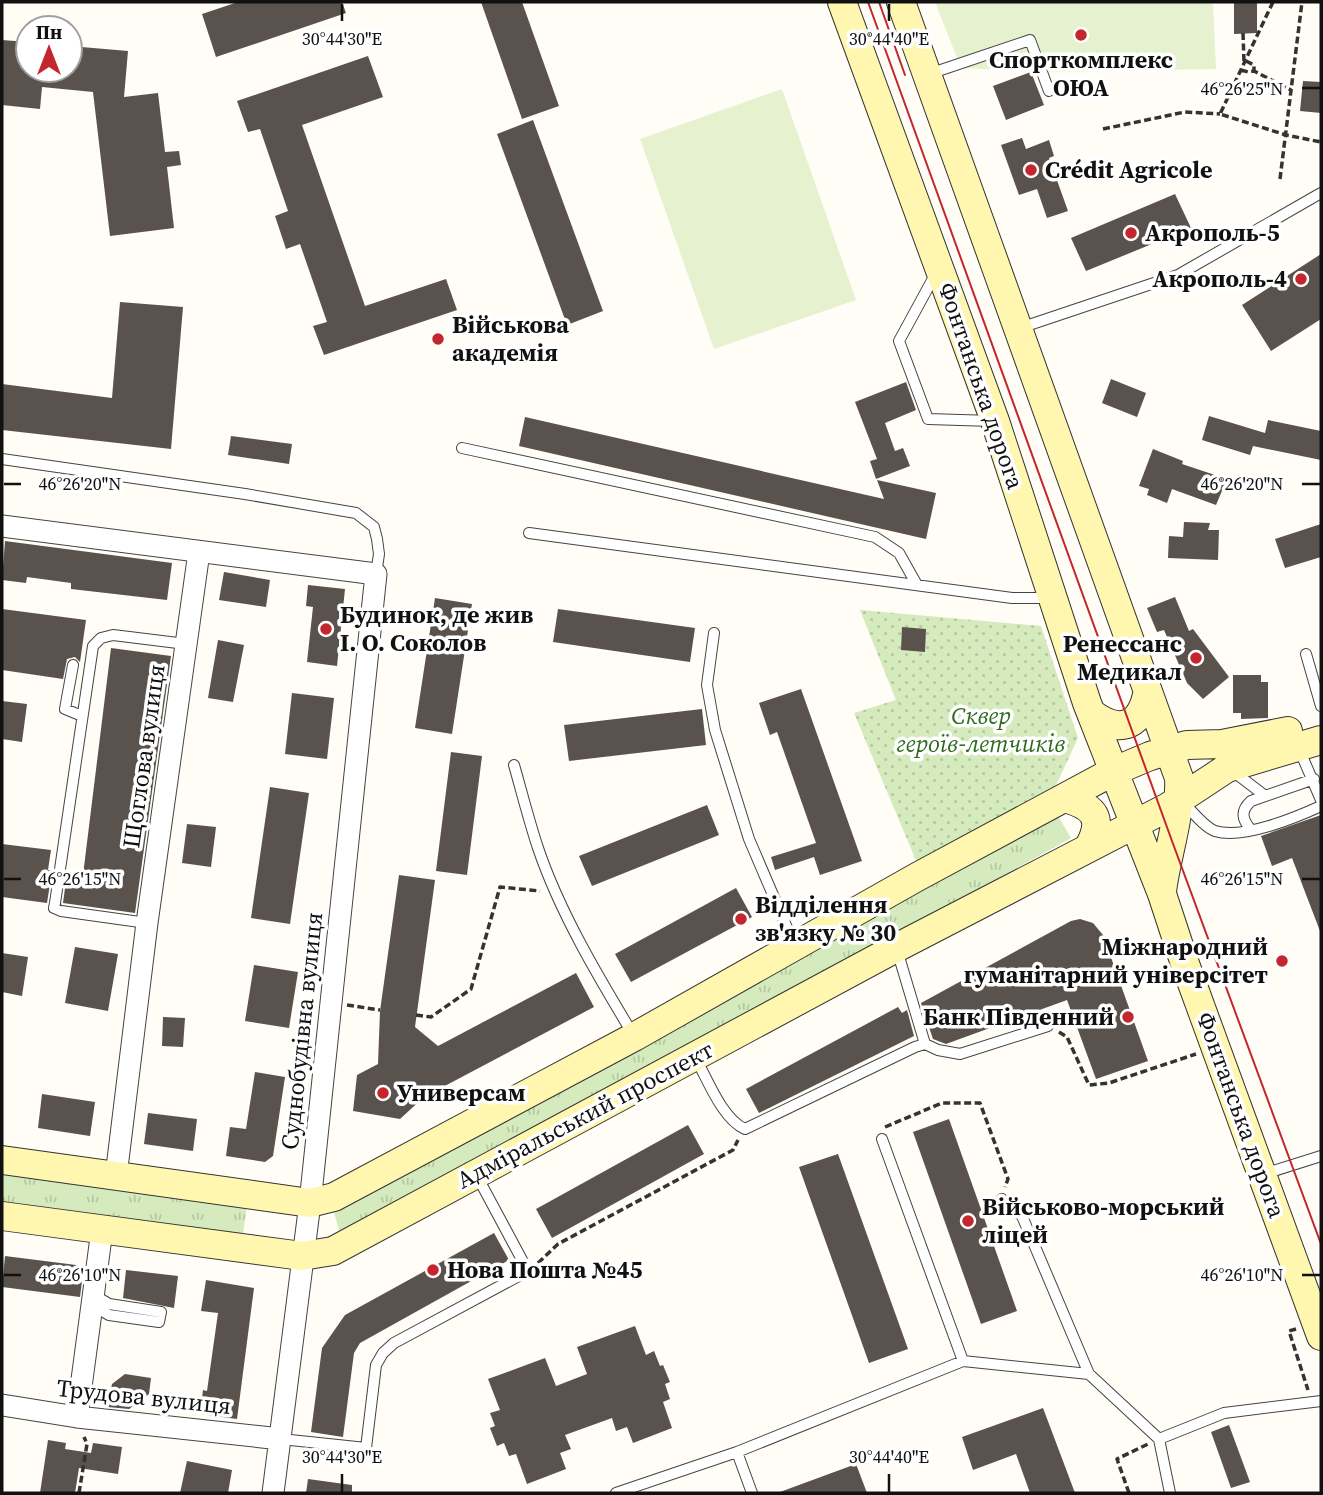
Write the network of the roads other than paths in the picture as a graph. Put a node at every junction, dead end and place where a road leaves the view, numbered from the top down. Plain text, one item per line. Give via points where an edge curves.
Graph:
1 (842, 2) edge
2 (901, 2) edge
3 (927, 75) junction
4 (1049, 92) dead end
5 (1321, 193) edge
6 (939, 267) junction
7 (1017, 329) junction
8 (995, 422) junction
9 (463, 448) dead end
10 (2, 459) edge
11 (2, 526) edge
12 (529, 533) dead end
13 (199, 552) junction
14 (376, 574) junction
15 (917, 585) junction
16 (1053, 598) junction
17 (714, 633) dead end
18 (186, 645) junction
19 (1306, 654) dead end
20 (73, 665) dead end
21 (1147, 695) junction
22 (1321, 706) edge
23 (1091, 713) junction
24 (82, 716) junction
25 (1321, 723) edge
26 (1310, 743) edge
27 (1170, 750) junction
28 (514, 765) dead end
29 (1227, 768) junction
30 (1112, 772) junction
31 (1314, 779) junction
32 (1264, 795) junction
33 (1065, 798) junction
34 (1180, 800) junction
35 (1321, 800) edge
36 (1321, 806) edge
37 (1134, 825) junction
38 (1251, 830) junction
39 (1089, 847) junction
40 (1162, 894) junction
41 (147, 923) junction
42 (795, 946) junction
43 (896, 948) junction
44 (1048, 1026) road end
45 (634, 1037) junction
46 (925, 1044) junction
47 (695, 1056) junction
48 (882, 1139) road end
49 (1321, 1156) edge
50 (2, 1160) edge
51 (475, 1174) junction
52 (1264, 1174) junction
53 (116, 1176) junction
54 (1002, 1199) road end
55 (310, 1203) junction
56 (2, 1216) edge
57 (103, 1230) junction
58 (302, 1256) junction
59 (93, 1300) junction
60 (1319, 1329) edge
61 (963, 1361) junction
62 (1089, 1374) junction
63 (1317, 1401) edge
64 (2, 1405) edge
65 (77, 1417) junction
66 (281, 1438) junction
67 (1158, 1439) junction
68 (737, 1452) junction
69 (273, 1493) edge
70 (616, 1493) edge
71 (752, 1493) edge
72 (1170, 1493) edge

1 - 6 main road, Фонтанська дорога
2 - 3 main road
3 - 4 lane via 1030,40
3 - 7 main road
5 - 7 lane via 1178,275
6 - 8 main road, Фонтанська дорога
6 - 8 lane via 899,341 911,375 928,419
7 - 21 main road
8 - 16 main road, Фонтанська дорога
9 - 15 lane via 875,537 899,553
10 - 14 lane via 356,513 373,527 377,538
11 - 13 street
12 - 15 lane
13 - 14 street
13 - 18 street, Щоглова вулиця
14 - 55 street, Суднобудівна вулиця
15 - 16 lane via 1012,598
16 - 23 main road, Фонтанська дорога
17 - 42 lane via 707,685 715,730 749,839
18 - 24 lane via 113,635 101,638 93,646
18 - 41 street, Щоглова вулиця
19 - 22 lane
20 - 24 lane via 65,709
21 - 23 main road via 1144,710 1130,724 1103,722
21 - 27 main road
23 - 30 main road, Фонтанська дорога
24 - 41 lane via 54,908
25 - 27 main road, Адміральський проспект
26 - 29 main road, Адміральський проспект
26 - 31 lane via 1304,764
27 - 30 main road, Адміральський проспект
27 - 34 main road
28 - 45 lane via 555,892
29 - 32 lane
29 - 34 main road, Адміральський проспект
30 - 33 main road, Адміральський проспект
30 - 37 main road, Фонтанська дорога
31 - 32 lane
31 - 35 lane
32 - 38 lane via 1245,807 1244,822
33 - 39 main road via 1081,803 1097,821
33 - 42 main road, Адміральський проспект
34 - 37 main road, Адміральський проспект
34 - 38 lane via 1214,831
34 - 40 main road, Фонтанська дорога
36 - 38 lane
37 - 39 main road, Адміральський проспект
37 - 40 main road, Фонтанська дорога
39 - 43 main road, Адміральський проспект
40 - 52 main road, Фонтанська дорога
41 - 53 street, Щоглова вулиця
42 - 45 main road, Адміральський проспект
43 - 46 lane
43 - 47 main road, Адміральський проспект
44 - 46 lane via 960,1054
45 - 55 main road, Адміральський проспект via 342,1193
46 - 47 lane via 745,1129 728,1116
47 - 51 main road, Адміральський проспект
48 - 61 lane
49 - 52 lane
50 - 53 main road, Адміральський проспект
51 - 58 main road, Адміральський проспект via 333,1251
51 - 66 lane via 528,1271 383,1353 376,1365 366,1448
52 - 60 main road, Фонтанська дорога
53 - 55 main road, Адміральський проспект
54 - 62 lane via 1021,1216
55 - 58 street, Суднобудівна вулиця
56 - 57 main road, Адміральський проспект
57 - 58 main road, Адміральський проспект
57 - 59 street
58 - 66 street, Суднобудівна вулиця
59 - 59 lane via 161,1312 159,1322 108,1315
59 - 65 street
61 - 62 lane
61 - 68 lane
62 - 67 lane
63 - 67 lane via 1224,1413
64 - 65 street, Трудова вулиця
65 - 66 street, Трудова вулиця
66 - 69 street, Суднобудівна вулиця
67 - 72 lane
68 - 70 lane
68 - 71 lane

